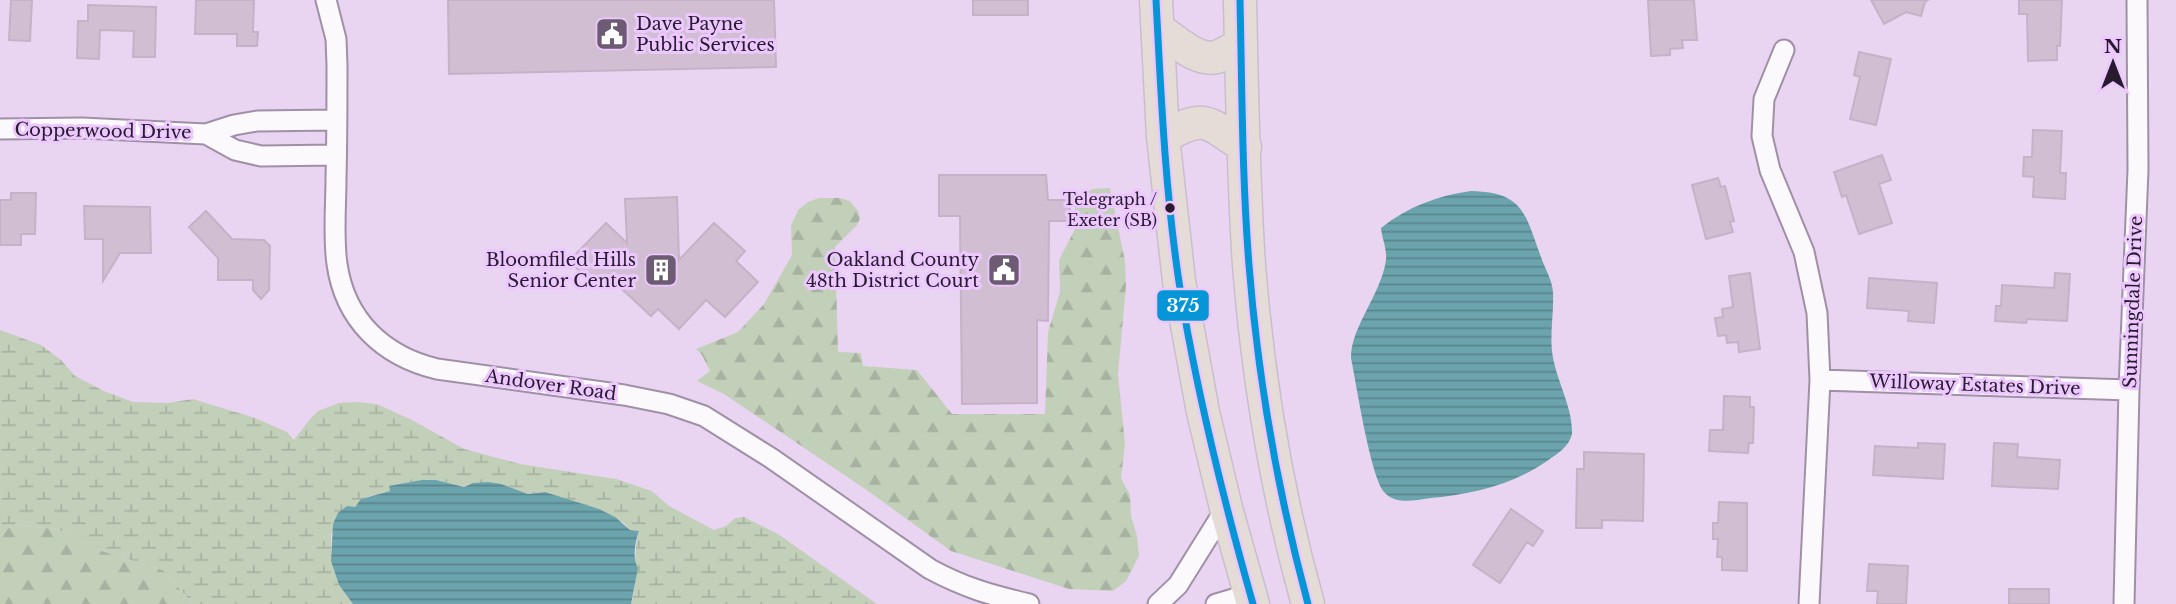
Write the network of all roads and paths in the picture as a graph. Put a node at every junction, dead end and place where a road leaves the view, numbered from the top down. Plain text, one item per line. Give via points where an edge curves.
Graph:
1 (326, 0) edge
2 (1240, 0) edge
3 (2137, 0) edge
4 (1157, 14) edge
5 (1241, 44) junction
6 (1784, 50) dead end
7 (336, 120) junction
8 (0, 129) edge
9 (206, 134) junction
10 (1163, 138) junction
11 (1245, 147) junction
12 (337, 155) junction
13 (1821, 380) junction
14 (2129, 390) junction
15 (1226, 508) junction
16 (1252, 599) edge
17 (1029, 604) edge
18 (1158, 604) edge
19 (1216, 604) edge
20 (1308, 604) edge
21 (1808, 604) edge
22 (2124, 604) edge

1 - 7 street, Andover Road via 336,39
2 - 5 highway
3 - 14 street, Sunningdale Drive via 2138,170
4 - 5 highway via 1196,54 1217,57
4 - 10 highway
5 - 11 highway
6 - 13 street via 1765,99 1762,136 1770,170 1804,253 1817,313
7 - 9 street, Copperwood Drive via 257,121
7 - 12 street, Andover Road
8 - 9 street, Copperwood Drive
9 - 12 street, Copperwood Drive via 235,150 261,156
10 - 11 highway via 1199,121
10 - 15 highway via 1182,294
11 - 20 highway via 1249,265 1263,383
12 - 17 street, Andover Road via 339,277 365,328 396,354 437,369 654,400 704,416 930,569 980,593
13 - 14 street, Willoway Estates Drive
13 - 21 street
14 - 22 street, Sunningdale Drive
15 - 16 highway
15 - 18 street via 1178,585
16 - 19 street

